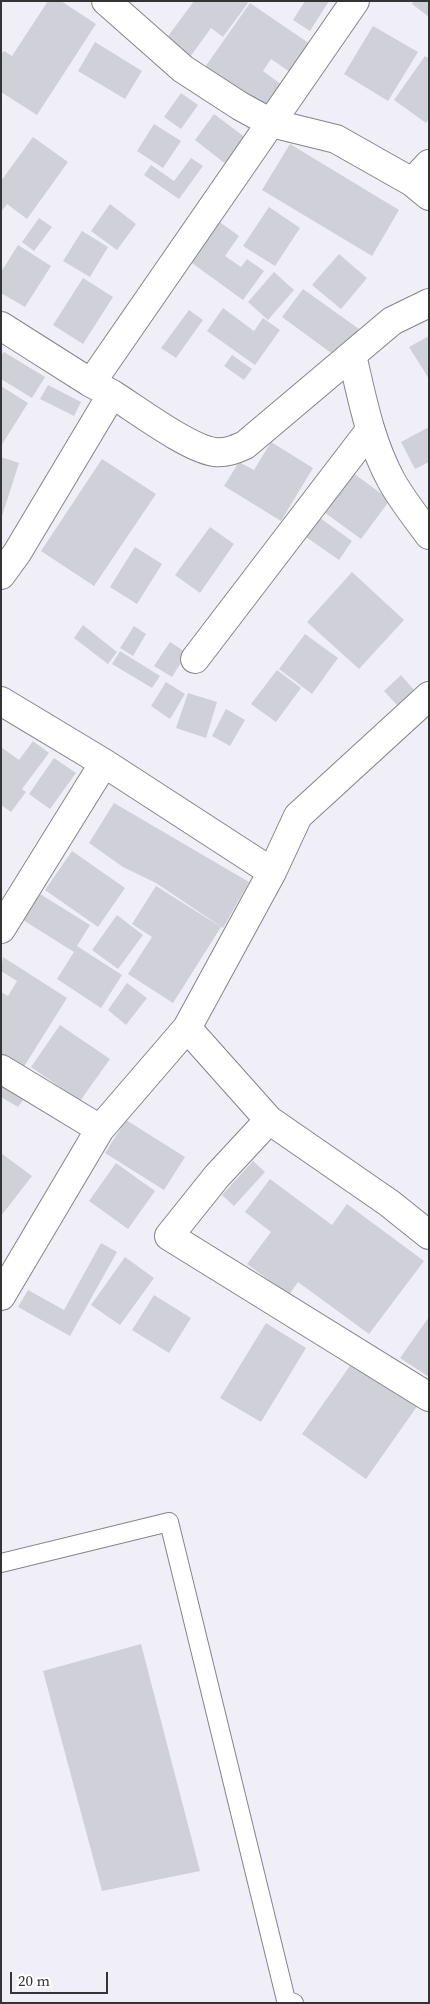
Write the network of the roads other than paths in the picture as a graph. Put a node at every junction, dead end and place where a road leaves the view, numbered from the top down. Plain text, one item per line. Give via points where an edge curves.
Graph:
1 (106, 1) edge
2 (355, 1) edge
3 (271, 123) junction
4 (423, 181) edge
5 (429, 303) edge
6 (1, 326) edge
7 (352, 355) junction
8 (102, 389) junction
9 (370, 430) junction
10 (429, 535) edge
11 (9, 551) edge
12 (1, 576) edge
13 (195, 659) dead end
14 (429, 696) edge
15 (1, 701) edge
16 (104, 763) junction
17 (272, 872) junction
18 (1, 928) edge
19 (187, 1028) junction
20 (1, 1069) edge
21 (269, 1120) junction
22 (100, 1129) junction
23 (429, 1235) edge
24 (1, 1296) edge
25 (429, 1397) edge
26 (1, 1563) edge
27 (294, 2003) edge

1 - 3 street via 183,69
2 - 3 street
3 - 4 street via 336,139
3 - 8 street
5 - 7 street via 392,321
6 - 8 street
7 - 8 street via 244,445 230,452 213,452 195,446
7 - 9 street
8 - 11 street
9 - 10 street via 392,482
9 - 13 street
11 - 12 street
14 - 17 street via 298,816
15 - 16 street
16 - 17 street
16 - 18 street
17 - 19 street
19 - 21 street
19 - 22 street
20 - 22 street
21 - 23 street via 389,1203
21 - 25 street via 169,1236
22 - 24 street
26 - 27 lane via 169,1522 286,2000

